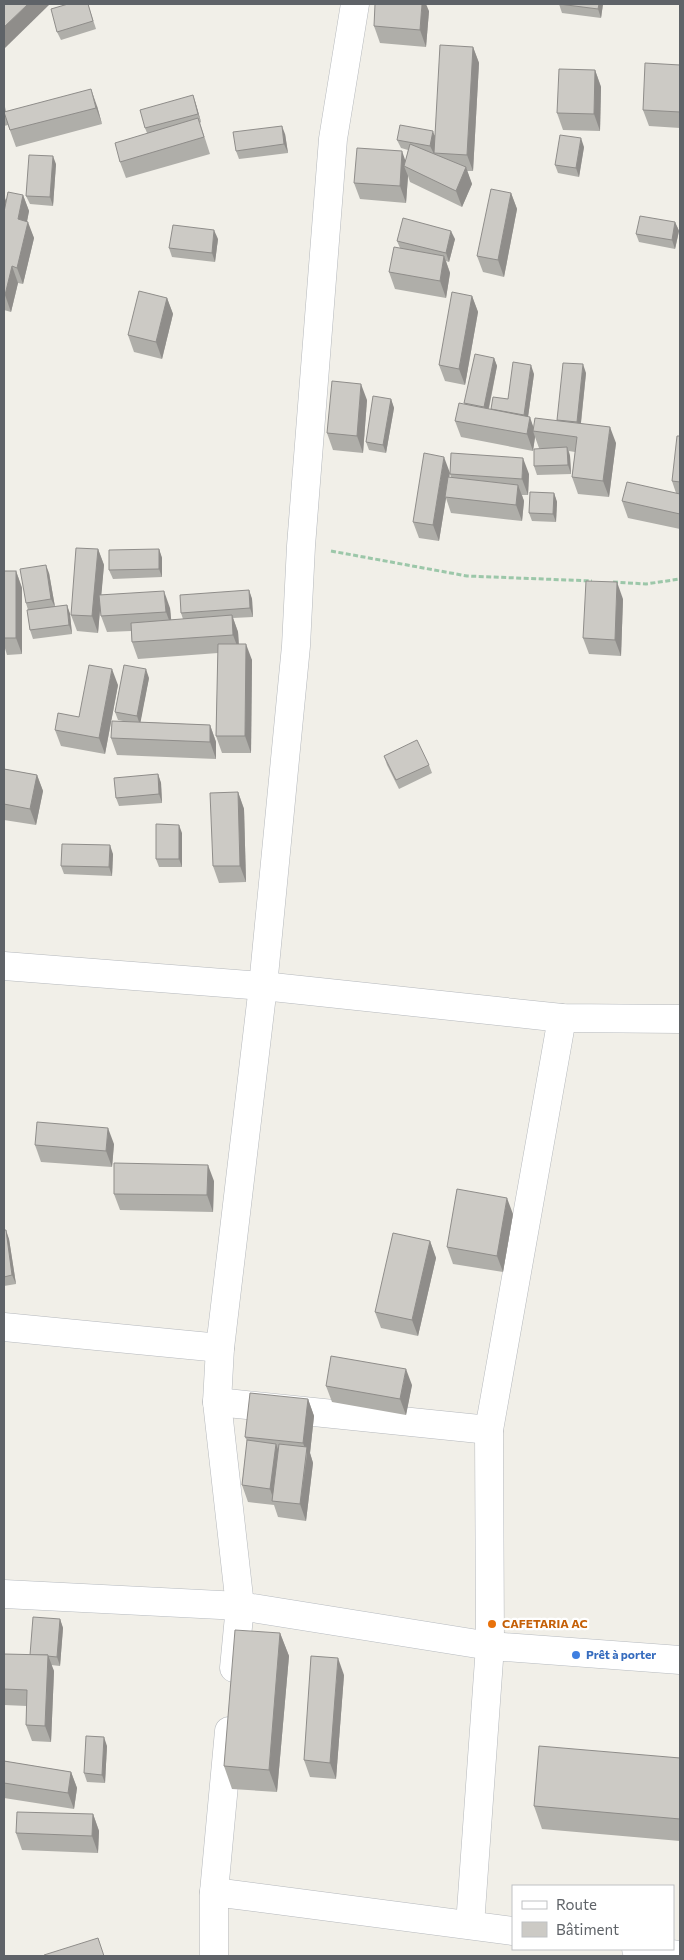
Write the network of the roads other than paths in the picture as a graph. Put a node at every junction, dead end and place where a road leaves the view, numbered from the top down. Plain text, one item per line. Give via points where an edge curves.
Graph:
1 (355, 4) edge
2 (4, 966) edge
3 (262, 986) junction
4 (562, 1018) junction
5 (680, 1020) edge
6 (4, 1327) edge
7 (220, 1348) junction
8 (216, 1402) junction
9 (489, 1430) junction
10 (4, 1594) edge
11 (240, 1606) junction
12 (490, 1646) junction
13 (680, 1660) edge
14 (214, 1892) junction
15 (470, 1925) junction
16 (512, 1931) edge
17 (643, 1950) edge
18 (680, 1955) edge
19 (214, 1956) edge

1 - 3 street via 333,139 300,546 296,646
2 - 3 street
3 - 4 street
3 - 7 street
4 - 5 street
4 - 9 street
6 - 7 street
7 - 8 street
8 - 9 street
8 - 11 street
9 - 12 street
10 - 11 street
11 - 12 street
11 - 14 street
12 - 13 street
12 - 15 street
14 - 15 street
14 - 19 street
15 - 16 street
17 - 18 street

